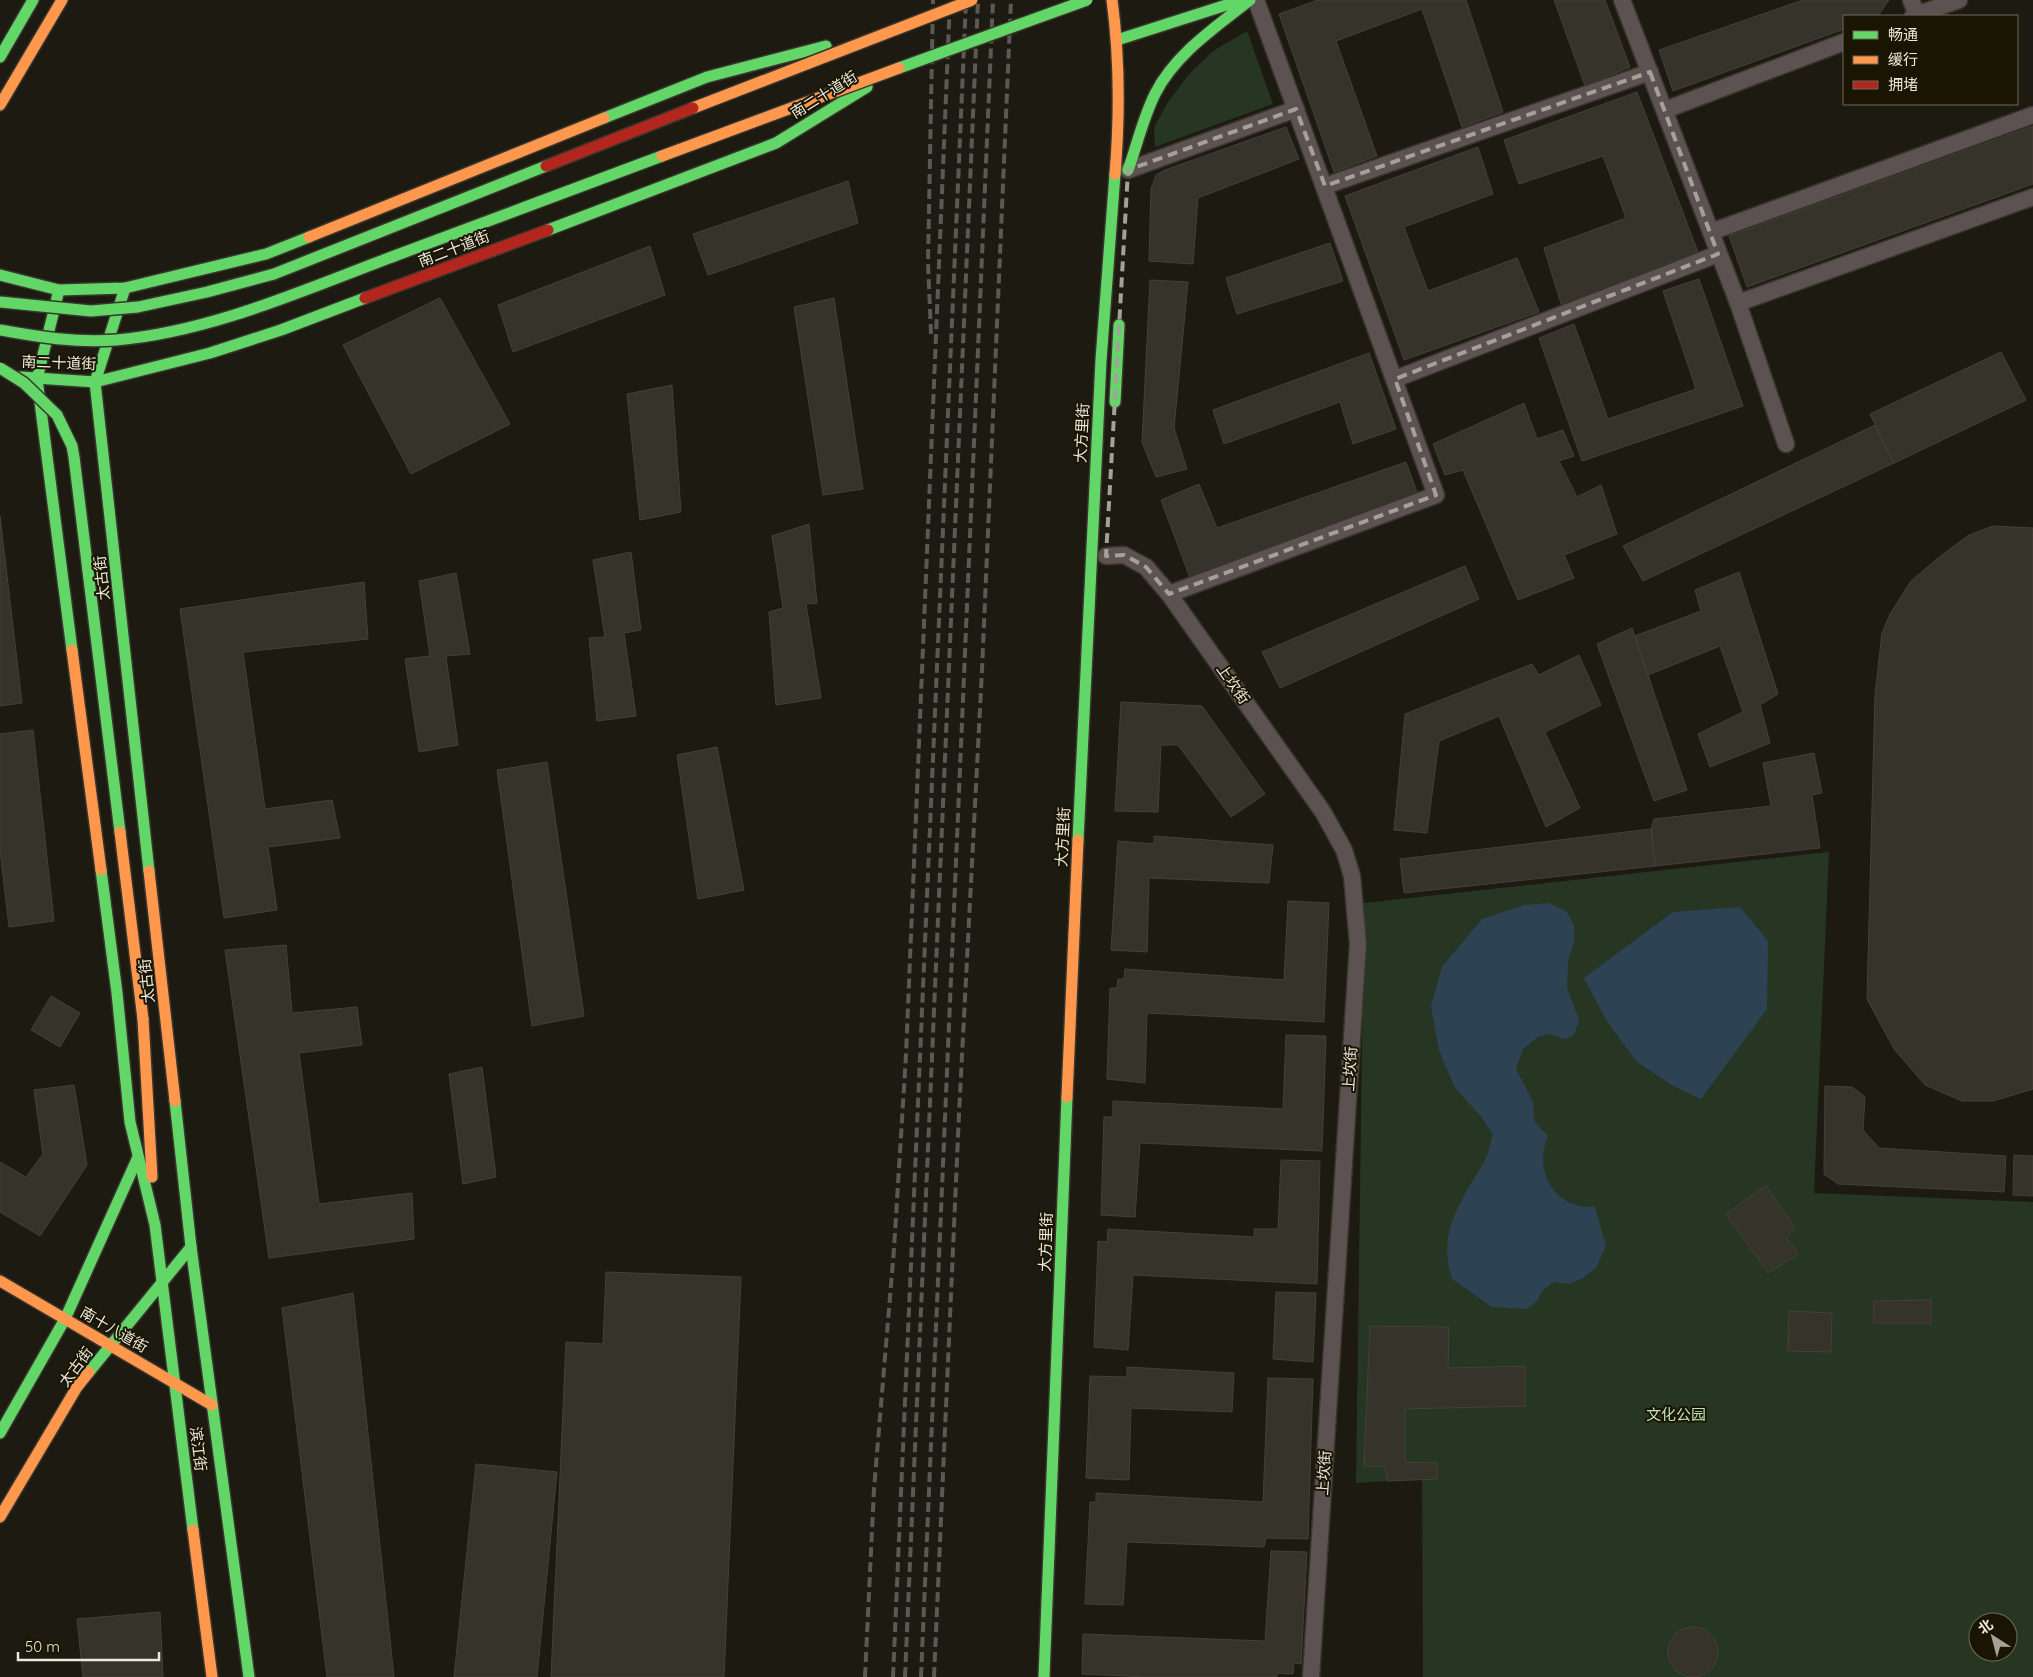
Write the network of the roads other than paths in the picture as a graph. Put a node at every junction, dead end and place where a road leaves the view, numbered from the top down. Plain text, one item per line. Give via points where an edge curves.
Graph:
1 (33, 0) edge
2 (62, 0) edge
3 (972, 0) edge
4 (1087, 0) edge
5 (1112, 0) edge
6 (1123, 0) edge
7 (1242, 0) edge
8 (1250, 0) edge
9 (1256, 0) edge
10 (1622, 0) edge
11 (1959, 0) edge
12 (1914, 10) edge
13 (883, 33) junction
14 (1125, 41) junction
15 (1843, 42) edge
16 (0, 58) edge
17 (895, 69) junction
18 (1650, 72) junction
19 (0, 105) edge
20 (1296, 109) junction
21 (1665, 110) junction
22 (2033, 116) edge
23 (1130, 121) dead end
24 (1128, 175) junction
25 (1325, 186) junction
26 (2033, 197) edge
27 (1711, 232) junction
28 (1718, 254) junction
29 (0, 275) edge
30 (125, 288) junction
31 (59, 290) junction
32 (0, 302) edge
33 (1738, 303) junction
34 (1120, 309) dead end
35 (0, 330) edge
36 (0, 368) edge
37 (0, 374) edge
38 (37, 379) junction
39 (1395, 379) junction
40 (95, 382) junction
41 (1114, 417) dead end
42 (1786, 444) dead end
43 (1106, 556) dead end
44 (1169, 594) junction
45 (138, 1157) junction
46 (155, 1224) junction
47 (191, 1247) junction
48 (0, 1281) edge
49 (162, 1282) junction
50 (65, 1319) junction
51 (111, 1346) junction
52 (175, 1384) junction
53 (212, 1405) junction
54 (0, 1433) edge
55 (0, 1517) edge
56 (1057, 1647) dead end
57 (212, 1677) edge
58 (249, 1677) edge
59 (1044, 1677) edge
60 (1056, 1677) edge
61 (1312, 1677) edge

1 - 16 main road
2 - 19 main road
3 - 13 main road, bridge
4 - 17 main road, bridge
5 - 14 main road, 大方里街
6 - 14 main road, 大方里街
7 - 14 main road
8 - 24 main road via 1174,66 1156,94
9 - 20 street
10 - 18 street
11 - 12 street
13 - 30 main road via 707,77 266,254
13 - 32 main road, bridge via 274,274 199,295 135,308 90,311
14 - 59 main road, 大方里街 via 1099,390 1071,984
15 - 21 street
17 - 35 main road, bridge via 265,304 195,326 132,338 87,340 46,338
17 - 40 main road, 南二十道街 via 776,142 697,174 281,330 210,353
18 - 21 street
18 - 25 street
20 - 24 street
20 - 25 street
21 - 27 street
22 - 27 street
23 - 24 main road
25 - 39 street
26 - 33 street
27 - 28 street
28 - 33 street
28 - 39 street
29 - 31 main road
30 - 31 main road
30 - 40 main road
31 - 38 main road
33 - 42 street
34 - 41 main road, 大方里街
36 - 46 main road, 太古街, bridge via 24,384 57,415 74,457 143,1019
37 - 38 main road, 南二十道街
38 - 40 main road, 南二十道街
38 - 45 main road, 太古街 via 117,993 130,1122
39 - 44 street via 1436,495
40 - 47 main road, 太古街
43 - 44 street, 上坎街 via 1124,554 1146,567
44 - 61 street, 上坎街 via 1323,812 1344,850 1352,876 1358,944
45 - 46 main road, 太古街
45 - 50 main road, 太古街
46 - 49 main road, 滨江街
47 - 49 main road, 太古街
47 - 53 main road, 滨江街
48 - 50 main road, 南十八道街
49 - 51 main road, 太古街
49 - 52 main road, 滨江街
50 - 51 main road, 南十八道街
50 - 54 main road, 太古街
51 - 52 main road, 南十八道街
51 - 55 main road, 太古街 via 77,1387
52 - 53 main road, 南十八道街
52 - 57 main road, 滨江街
53 - 58 main road, 滨江街
56 - 60 main road

